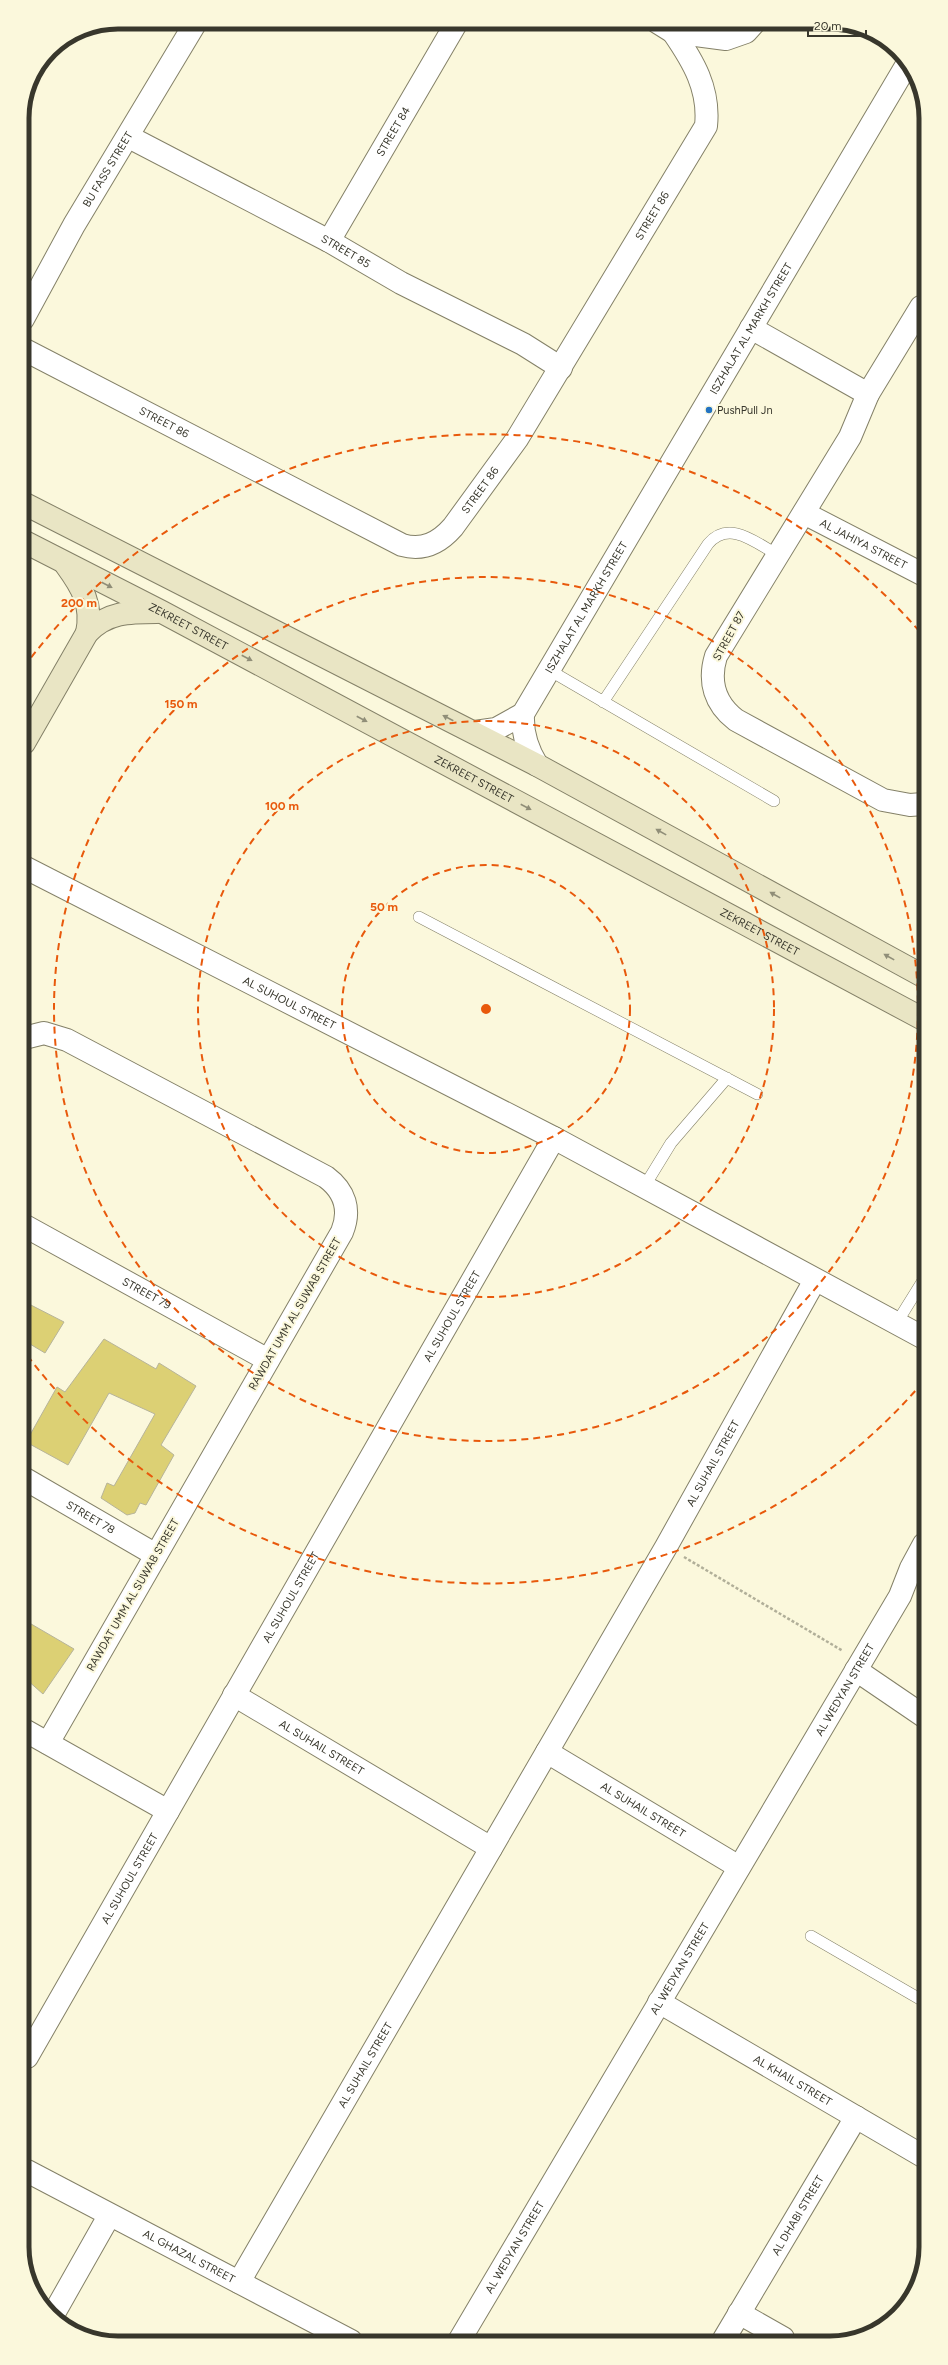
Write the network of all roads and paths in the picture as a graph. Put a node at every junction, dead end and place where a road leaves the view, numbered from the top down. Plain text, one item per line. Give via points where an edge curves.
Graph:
1 (192, 29) edge
2 (453, 29) edge
3 (667, 29) edge
4 (675, 29) edge
5 (749, 29) edge
6 (904, 69) edge
7 (129, 137) junction
8 (329, 241) junction
9 (29, 308) edge
10 (919, 312) edge
11 (751, 328) junction
12 (29, 352) edge
13 (561, 368) junction
14 (868, 394) junction
15 (29, 506) edge
16 (804, 513) junction
17 (29, 544) edge
18 (778, 555) junction
19 (64, 562) junction
20 (919, 572) edge
21 (162, 612) junction
22 (87, 633) junction
23 (549, 670) junction
24 (603, 702) junction
25 (523, 714) junction
26 (475, 732) junction
27 (29, 734) edge
28 (537, 765) junction
29 (774, 801) dead end
30 (919, 804) edge
31 (29, 870) edge
32 (418, 917) dead end
33 (919, 974) edge
34 (919, 1017) edge
35 (29, 1037) edge
36 (727, 1078) junction
37 (757, 1094) dead end
38 (554, 1138) junction
39 (644, 1187) junction
40 (29, 1228) edge
41 (815, 1280) junction
42 (919, 1287) edge
43 (896, 1324) junction
44 (919, 1336) edge
45 (268, 1360) junction
46 (29, 1481) edge
47 (666, 1547) junction
48 (919, 1553) edge
49 (156, 1555) junction
50 (919, 1572) edge
51 (900, 1596) junction
52 (859, 1666) junction
53 (234, 1695) junction
54 (919, 1712) edge
55 (29, 1733) edge
56 (48, 1743) junction
57 (547, 1752) junction
58 (168, 1811) junction
59 (491, 1848) junction
60 (739, 1867) junction
61 (811, 1936) dead end
62 (919, 1999) edge
63 (660, 2002) junction
64 (29, 2052) edge
65 (856, 2117) junction
66 (919, 2154) edge
67 (29, 2172) edge
68 (109, 2216) junction
69 (239, 2282) junction
70 (56, 2311) edge
71 (739, 2313) junction
72 (342, 2336) edge
73 (462, 2336) edge
74 (726, 2336) edge
75 (779, 2336) edge

1 - 7 street, BU FASS STREET
2 - 8 street, STREET 84
3 - 13 street, STREET 86 via 690,56 701,80 707,108 706,126
4 - 5 street via 726,39
6 - 11 street, ISZHALAT AL MARKH STREET
7 - 8 street, STREET 85
7 - 9 street, BU FASS STREET via 74,225
8 - 13 street, STREET 85 via 401,283 523,344
10 - 14 street, STREET 87
11 - 14 street
11 - 23 street, ISZHALAT AL MARKH STREET
12 - 13 street, STREET 86 via 402,545 416,548 429,546 453,527 517,439
14 - 16 street, STREET 87 via 855,428
26 -> 15 street
16 - 18 street, STREET 87
16 - 20 street, AL JAHIYA STREET
17 - 19 street, ZEKREET STREET
18 - 24 lane via 738,533 727,532 716,536 708,544
18 - 30 street, STREET 87 via 716,656 713,666 713,687 721,706 736,720 883,800 896,804
19 -> 21 street, ZEKREET STREET
19 - 22 street via 85,593 89,613
21 - 22 street via 120,613 102,621
21 -> 34 street, ZEKREET STREET
22 - 27 street
23 - 24 lane
23 - 25 street, ISZHALAT AL MARKH STREET
24 - 29 lane
25 - 26 street via 496,729
25 - 28 street via 527,746
26 - 28 street
33 -> 28 street
31 - 38 street, AL SUHOUL STREET
32 - 36 lane
35 - 45 street, RAWDAT UMM AL SUWAB STREET via 44,1033 67,1040 326,1177 341,1192 347,1212 342,1232
36 - 37 lane
36 - 39 lane via 671,1143
38 - 39 street, AL SUHOUL STREET
38 - 53 street, AL SUHOUL STREET
39 - 41 street, AL SUHOUL STREET
40 - 45 street, STREET 79
41 - 43 street
41 - 47 street, AL SUHAIL STREET
42 - 43 lane
43 - 44 street
45 - 49 street, RAWDAT UMM AL SUWAB STREET
46 - 49 street, STREET 78
47 - 52 path
47 - 57 street, AL SUHAIL STREET
48 - 51 street, AL WEDYAN STREET
49 - 56 street, RAWDAT UMM AL SUWAB STREET
50 - 51 street, AL WEDYAN STREET
51 - 52 street, AL WEDYAN STREET
52 - 54 street
52 - 60 street, AL WEDYAN STREET
53 - 58 street, AL SUHOUL STREET
53 - 59 street, AL SUHAIL STREET
55 - 56 street
56 - 58 street
57 - 59 street, AL SUHAIL STREET
57 - 60 street, AL SUHAIL STREET
58 - 64 street, AL SUHOUL STREET
59 - 69 street, AL SUHAIL STREET
60 - 63 street, AL WEDYAN STREET
61 - 62 lane
63 - 65 street, AL KHAIL STREET
63 - 73 street, AL WEDYAN STREET
65 - 66 street, AL KHAIL STREET
65 - 71 street, AL DHABI STREET
67 - 68 street, AL GHAZAL STREET
68 - 69 street, AL GHAZAL STREET
68 - 70 street
69 - 72 street, AL GHAZAL STREET
71 - 74 street, AL DHABI STREET
71 - 75 street

